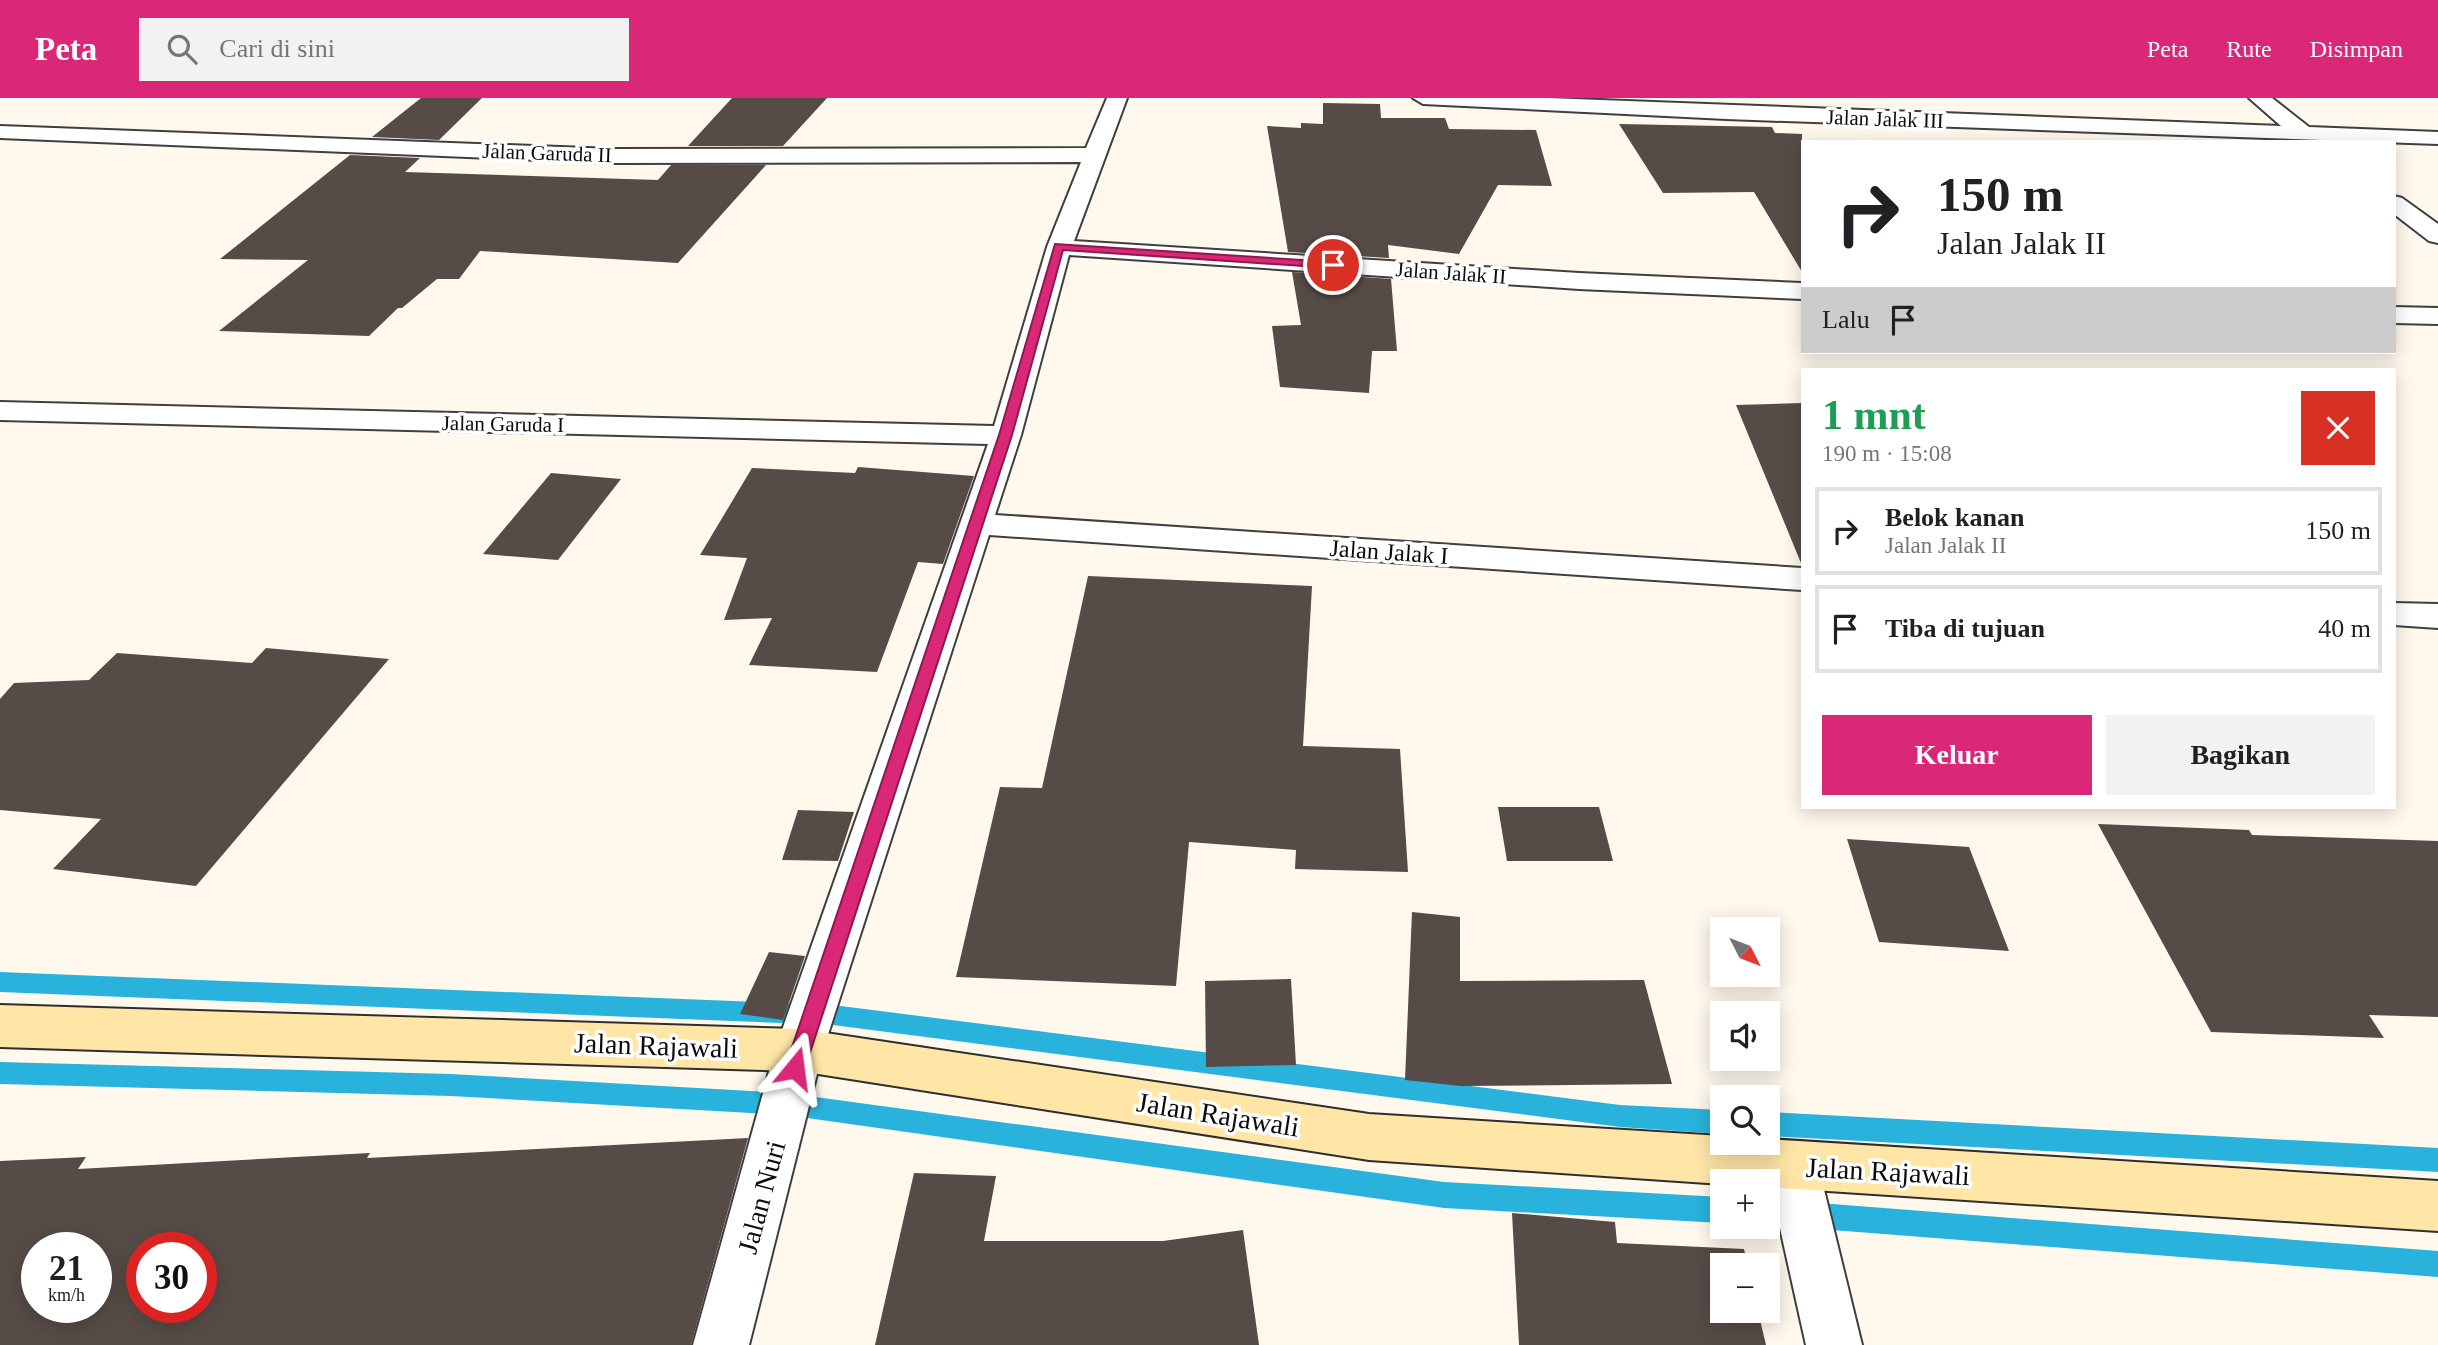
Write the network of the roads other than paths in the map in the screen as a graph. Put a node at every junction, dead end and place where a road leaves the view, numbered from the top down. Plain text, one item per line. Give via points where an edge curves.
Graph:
1 (1117, 98) edge
2 (1423, 98) edge
3 (2259, 98) edge
4 (0, 132) edge
5 (2309, 138) edge
6 (2438, 138) edge
7 (1095, 155) junction
8 (2396, 204) edge
9 (2438, 236) edge
10 (1059, 247) junction
11 (1801, 291) edge
12 (2396, 315) edge
13 (2438, 316) edge
14 (4, 416) edge
15 (1006, 435) junction
16 (976, 524) junction
17 (1801, 579) edge
18 (2396, 614) edge
19 (2438, 616) edge
20 (0, 1026) edge
21 (799, 1050) junction
22 (1792, 1165) junction
23 (2438, 1206) edge
24 (721, 1345) edge
25 (1834, 1345) edge

1 - 7 street, Jalan Nuri
2 - 5 street, Jalan Jalak III
3 - 5 street
4 - 7 street, Jalan Garuda II via 613,156
5 - 6 street, Jalan Jalak III
7 - 10 street, Jalan Nuri
8 - 9 street
10 - 11 street, Jalan Jalak II via 1580,282
10 - 15 street, Jalan Nuri
12 - 13 street
14 - 15 street, Jalan Garuda I
15 - 16 street, Jalan Nuri
16 - 17 street, Jalan Jalak I
16 - 21 street, Jalan Nuri
18 - 19 street
20 - 21 main road, Jalan Rajawali
21 - 22 main road, Jalan Rajawali via 1369,1137
21 - 24 street, Jalan Nuri
22 - 23 main road, Jalan Rajawali
22 - 25 street

